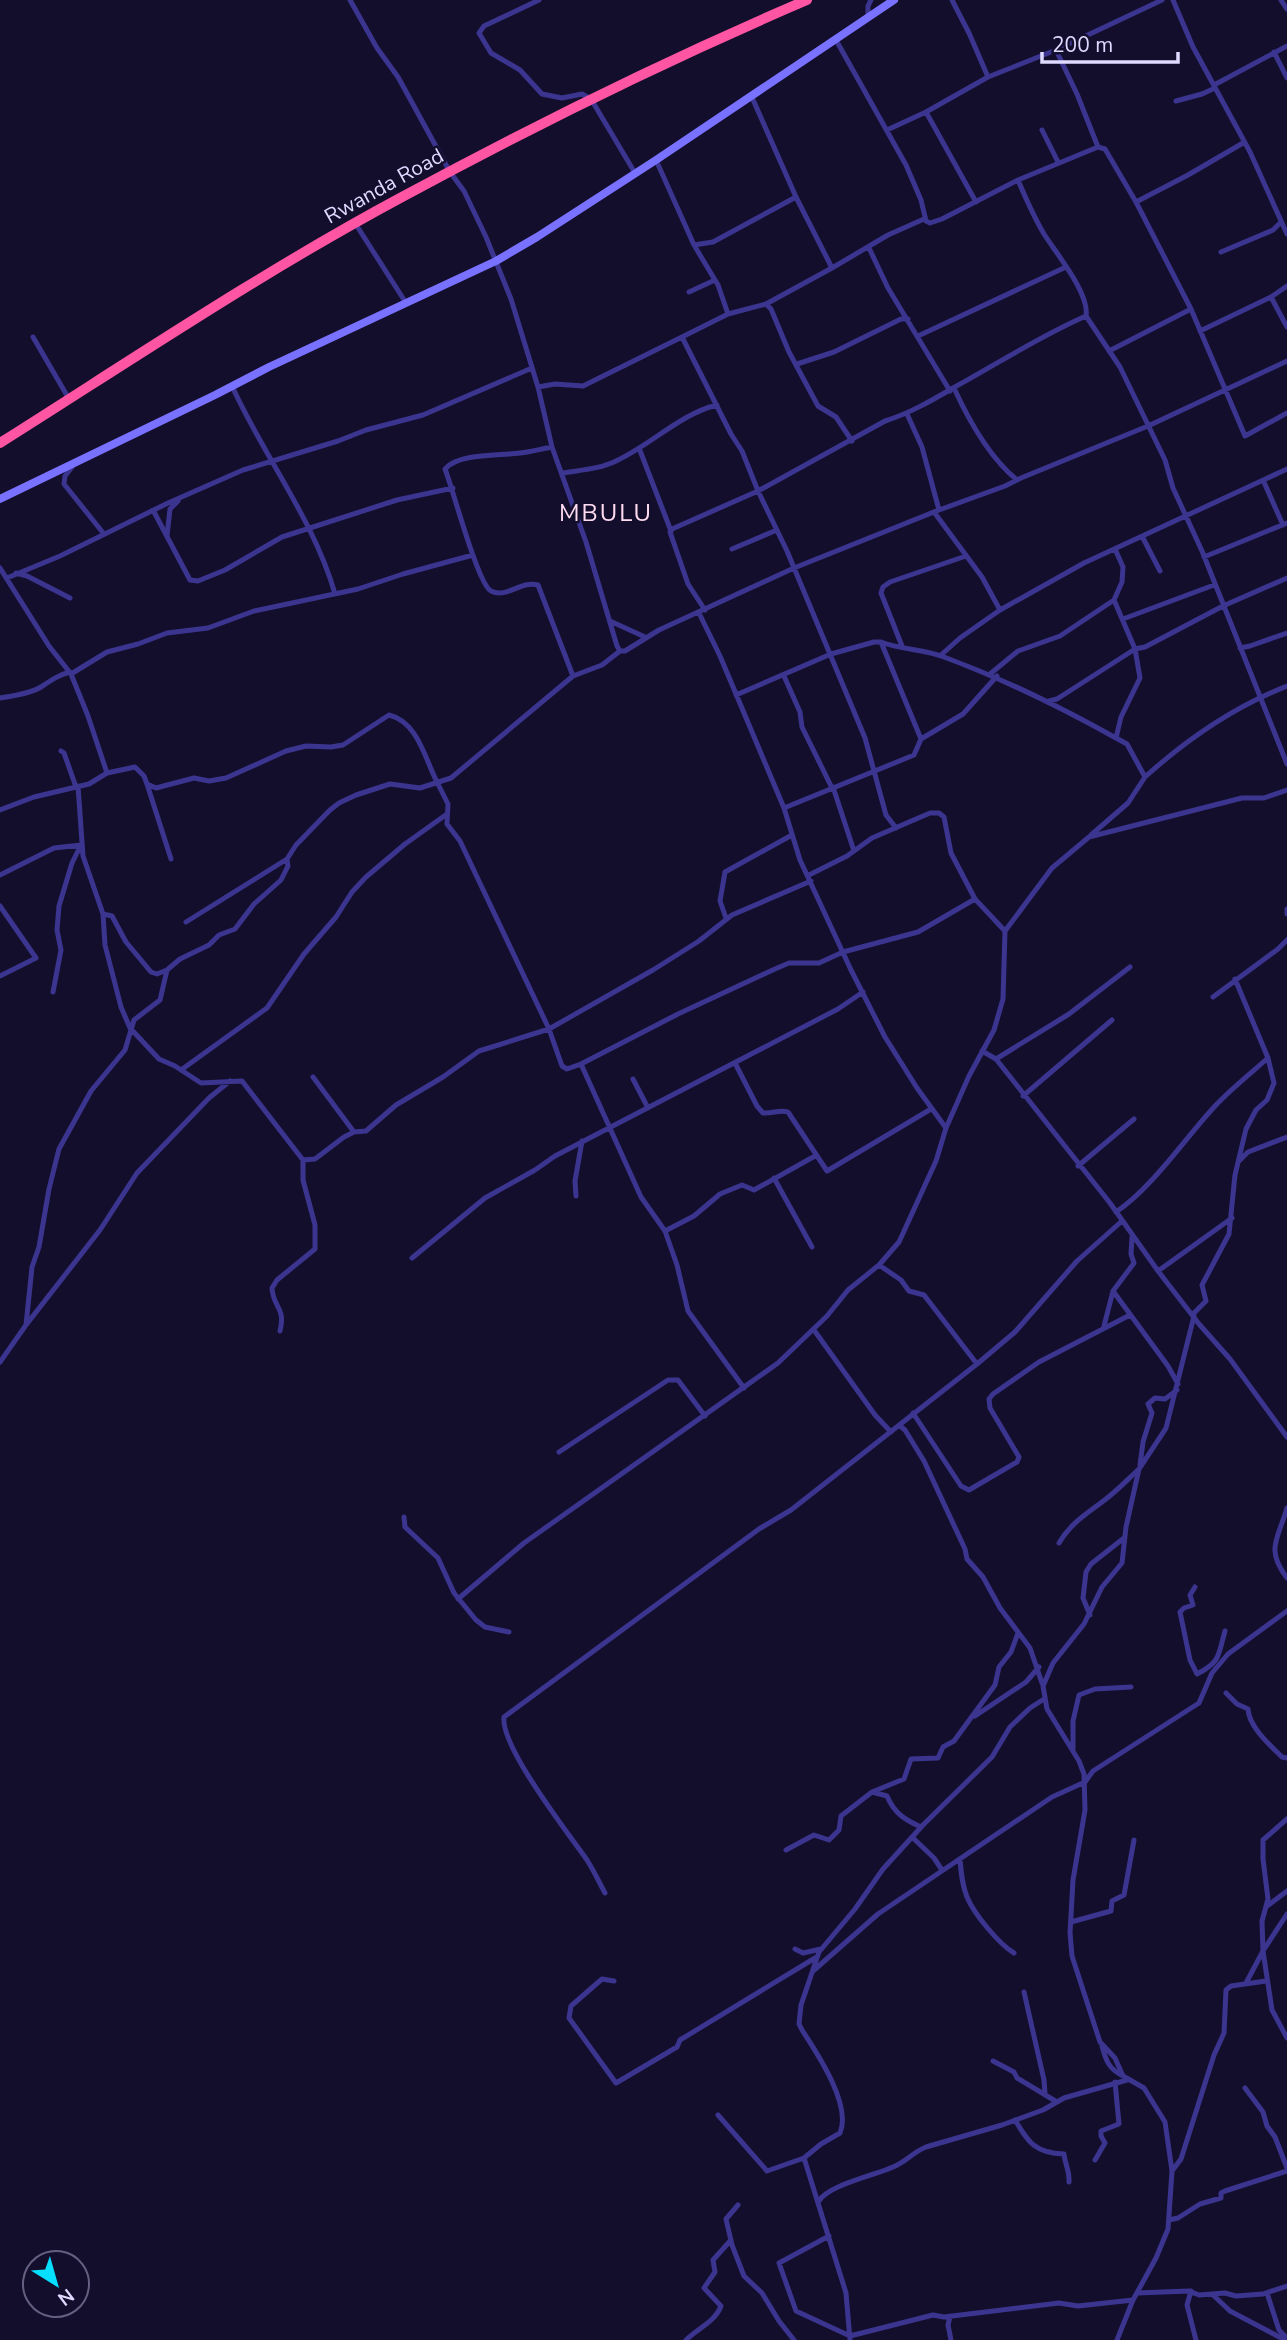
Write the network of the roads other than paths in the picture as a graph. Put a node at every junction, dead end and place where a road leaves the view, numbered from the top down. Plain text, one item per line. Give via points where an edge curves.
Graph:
1 (350, 0) edge
2 (539, 0) edge
3 (807, 0) edge
4 (871, 0) edge
5 (894, 0) edge
6 (952, 0) edge
7 (1161, 0) edge
8 (1172, 0) edge
9 (1282, 0) edge
10 (881, 4) edge
11 (1287, 9) edge
12 (868, 17) junction
13 (836, 40) junction
14 (1287, 46) edge
15 (1056, 50) junction
16 (1274, 52) junction
17 (988, 77) junction
18 (1287, 78) edge
19 (1214, 87) junction
20 (751, 95) junction
21 (591, 99) junction
22 (1175, 101) dead end
23 (926, 112) junction
24 (887, 130) junction
25 (1042, 130) dead end
26 (1243, 143) junction
27 (1098, 147) junction
28 (656, 160) junction
29 (1058, 162) junction
30 (450, 172) junction
31 (635, 173) junction
32 (1018, 180) junction
33 (796, 197) junction
34 (976, 202) junction
35 (1136, 202) junction
36 (924, 219) junction
37 (1281, 222) junction
38 (355, 223) junction
39 (1287, 234) edge
40 (694, 244) junction
41 (869, 248) junction
42 (1222, 252) dead end
43 (496, 261) junction
44 (1066, 267) junction
45 (832, 268) junction
46 (715, 280) junction
47 (1287, 286) edge
48 (689, 292) dead end
49 (1271, 297) junction
50 (405, 303) junction
51 (766, 304) junction
52 (1191, 309) junction
53 (728, 314) junction
54 (1086, 316) junction
55 (908, 318) junction
56 (1287, 327) edge
57 (1200, 331) junction
58 (918, 336) junction
59 (33, 337) dead end
60 (682, 337) junction
61 (1109, 351) junction
62 (1287, 361) edge
63 (797, 364) junction
64 (532, 368) junction
65 (232, 386) junction
66 (538, 387) junction
67 (1224, 389) junction
68 (952, 390) junction
69 (69, 399) junction
70 (718, 405) junction
71 (1287, 413) edge
72 (907, 414) junction
73 (1148, 426) junction
74 (852, 441) junction
75 (0, 443) edge
76 (552, 447) junction
77 (639, 447) junction
78 (76, 461) junction
79 (273, 461) junction
80 (1287, 469) edge
81 (563, 472) junction
82 (1017, 480) junction
83 (1263, 480) junction
84 (453, 488) junction
85 (758, 491) junction
86 (183, 496) junction
87 (0, 499) edge
88 (153, 510) junction
89 (936, 511) junction
90 (1185, 515) junction
91 (1285, 524) edge
92 (307, 528) junction
93 (777, 530) junction
94 (671, 531) junction
95 (104, 534) junction
96 (1142, 536) junction
97 (167, 537) junction
98 (732, 549) dead end
99 (1115, 549) junction
100 (473, 555) junction
101 (966, 556) junction
102 (1204, 557) junction
103 (0, 568) edge
104 (794, 568) junction
105 (1160, 572) dead end
106 (16, 573) junction
107 (7, 578) junction
108 (1287, 578) edge
109 (1214, 585) junction
110 (335, 594) junction
111 (70, 598) dead end
112 (1114, 600) junction
113 (1223, 606) junction
114 (1000, 610) junction
115 (702, 612) junction
116 (1123, 619) junction
117 (609, 621) junction
118 (1287, 632) edge
119 (645, 637) junction
120 (881, 642) junction
121 (902, 646) junction
122 (1240, 648) junction
123 (1135, 649) junction
124 (620, 651) junction
125 (831, 654) junction
126 (941, 656) junction
127 (70, 673) junction
128 (993, 675) junction
129 (573, 676) junction
130 (784, 676) junction
131 (1287, 686) edge
132 (736, 695) junction
133 (1260, 697) junction
134 (0, 698) edge
135 (1049, 701) junction
136 (1116, 738) junction
137 (921, 739) junction
138 (61, 751) dead end
139 (1287, 764) edge
140 (874, 772) junction
141 (107, 773) junction
142 (1145, 776) junction
143 (437, 782) junction
144 (147, 784) junction
145 (77, 787) junction
146 (833, 788) junction
147 (1287, 790) edge
148 (784, 808) junction
149 (0, 810) edge
150 (447, 814) junction
151 (896, 828) junction
152 (792, 835) junction
153 (1089, 836) junction
154 (81, 845) junction
155 (854, 851) junction
156 (171, 859) dead end
157 (287, 859) junction
158 (0, 876) edge
159 (810, 878) junction
160 (975, 899) junction
161 (0, 906) edge
162 (103, 914) junction
163 (726, 918) junction
164 (187, 922) dead end
165 (1005, 931) junction
166 (1287, 940) edge
167 (843, 952) junction
168 (1130, 967) dead end
169 (167, 970) junction
170 (0, 976) edge
171 (1235, 979) junction
172 (53, 992) dead end
173 (863, 992) junction
174 (1213, 997) dead end
175 (1112, 1020) dead end
176 (131, 1028) junction
177 (549, 1029) junction
178 (982, 1051) junction
179 (1269, 1058) junction
180 (996, 1059) junction
181 (735, 1063) junction
182 (581, 1064) junction
183 (181, 1070) junction
184 (313, 1077) dead end
185 (633, 1079) dead end
186 (230, 1081) junction
187 (1023, 1096) junction
188 (648, 1108) junction
189 (931, 1109) junction
190 (1134, 1119) dead end
191 (611, 1127) junction
192 (946, 1128) junction
193 (354, 1132) junction
194 (1287, 1137) edge
195 (582, 1141) junction
196 (815, 1156) junction
197 (303, 1160) junction
198 (1239, 1161) junction
199 (1079, 1166) junction
200 (774, 1178) junction
201 (576, 1196) dead end
202 (1116, 1212) junction
203 (1232, 1218) junction
204 (1122, 1221) junction
205 (665, 1231) junction
206 (1132, 1237) junction
207 (812, 1247) dead end
208 (412, 1258) dead end
209 (879, 1265) junction
210 (1158, 1271) junction
211 (1113, 1291) junction
212 (1130, 1315) junction
213 (1193, 1315) junction
214 (26, 1325) junction
215 (1104, 1327) junction
216 (814, 1330) junction
217 (279, 1331) dead end
218 (0, 1362) edge
219 (977, 1364) junction
220 (1178, 1387) junction
221 (744, 1388) junction
222 (913, 1413) junction
223 (705, 1416) junction
224 (900, 1426) junction
225 (891, 1432) junction
226 (1287, 1436) edge
227 (559, 1452) dead end
228 (1140, 1468) junction
229 (1287, 1508) edge
230 (404, 1517) dead end
231 (1124, 1538) junction
232 (1059, 1543) dead end
233 (1287, 1578) edge
234 (1195, 1587) dead end
235 (458, 1599) junction
236 (1287, 1611) edge
237 (1090, 1615) junction
238 (1225, 1631) dead end
239 (509, 1632) dead end
240 (1018, 1633) junction
241 (1039, 1667) junction
242 (1043, 1686) junction
243 (1131, 1687) dead end
244 (1226, 1693) dead end
245 (1044, 1699) junction
246 (971, 1718) junction
247 (1073, 1750) junction
248 (1287, 1758) edge
249 (1085, 1782) junction
250 (872, 1792) junction
251 (1287, 1819) edge
252 (921, 1827) junction
253 (912, 1837) junction
254 (1134, 1840) dead end
255 (786, 1850) dead end
256 (960, 1859) junction
257 (942, 1870) junction
258 (1287, 1891) edge
259 (605, 1893) dead end
260 (1266, 1907) junction
261 (1287, 1914) edge
262 (1071, 1922) junction
263 (795, 1949) dead end
264 (821, 1949) junction
265 (1263, 1951) junction
266 (1014, 1953) dead end
267 (817, 1957) junction
268 (811, 1973) junction
269 (1266, 1980) junction
270 (614, 1981) dead end
271 (1246, 1983) junction
272 (1024, 1992) dead end
273 (1287, 2038) edge
274 (993, 2061) dead end
275 (1125, 2078) junction
276 (1115, 2082) junction
277 (1245, 2088) dead end
278 (1045, 2094) junction
279 (1057, 2102) junction
280 (718, 2115) dead end
281 (1015, 2120) junction
282 (804, 2158) junction
283 (1095, 2160) dead end
284 (1287, 2170) edge
285 (1172, 2171) junction
286 (1069, 2182) dead end
287 (819, 2201) junction
288 (738, 2205) dead end
289 (1169, 2220) junction
290 (829, 2236) junction
291 (731, 2240) junction
292 (1287, 2286) edge
293 (1191, 2291) junction
294 (1136, 2293) junction
295 (1268, 2293) junction
296 (1212, 2294) junction
297 (1133, 2300) junction
298 (950, 2316) junction
299 (850, 2338) edge
300 (1286, 2339) edge
301 (686, 2340) edge
302 (794, 2340) edge
303 (951, 2340) edge
304 (1117, 2340) edge
305 (1196, 2340) edge

1 - 30 street
2 - 21 street via 484,26 479,33 485,46 520,70 542,94 562,98 582,94
3 - 21 highway, Rwanda Road
4 - 12 street
5 - 10 street
6 - 17 street
7 - 15 street
8 - 19 street
9 - 11 street
10 - 12 street
12 - 13 street
13 - 20 street
13 - 24 street
14 - 16 street
15 - 17 street
15 - 27 street
16 - 18 street
16 - 19 street
17 - 23 street
19 - 22 street
19 - 26 street
20 - 28 street
20 - 33 street
21 - 30 highway, Rwanda Road
21 - 31 street
23 - 24 street
23 - 34 street
24 - 36 street via 914,183
25 - 29 street
26 - 35 street
26 - 37 street
27 - 29 street
27 - 35 street via 1105,149
28 - 31 street
28 - 40 street
29 - 32 street
30 - 38 highway, Rwanda Road
30 - 43 street via 475,211
31 - 43 street
32 - 34 street
32 - 44 street
33 - 40 street via 713,242
33 - 45 street
34 - 36 street via 930,223
35 - 52 street
36 - 41 street
37 - 39 street
37 - 42 street via 1273,230
38 - 50 street
38 - 69 highway, Rwanda Road
40 - 46 street
41 - 45 street
41 - 55 street
43 - 50 street
43 - 64 street
44 - 54 street via 1087,309
44 - 58 street
45 - 51 street
46 - 48 street
46 - 53 street
47 - 49 street
49 - 56 street
49 - 57 street
50 - 65 street
51 - 53 street
51 - 63 street
52 - 57 street
52 - 61 street
53 - 60 street
54 - 61 street
54 - 68 street
55 - 58 street
55 - 63 street
57 - 67 street
58 - 68 street
59 - 69 street
60 - 66 street via 583,386
60 - 70 street
61 - 73 street
62 - 67 street
63 - 74 street via 818,406 836,417
64 - 66 street
64 - 79 street via 423,415
65 - 78 street
65 - 79 street
66 - 76 street
67 - 71 street via 1245,436
67 - 73 street
68 - 72 street
68 - 82 street via 997,460
69 - 75 highway, Rwanda Road
70 - 77 street
70 - 85 street
72 - 74 street
72 - 89 street via 922,447
73 - 82 street
73 - 90 street
74 - 85 street
76 - 81 street
76 - 84 street via 450,462 445,469
77 - 81 street via 606,466
77 - 94 street
78 - 87 street
78 - 95 street via 64,484
79 - 86 street
79 - 92 street
80 - 83 street
81 - 117 street
82 - 89 street
83 - 90 street
83 - 91 street
84 - 92 street
84 - 100 street
85 - 93 street
85 - 94 street
86 - 88 street
86 - 97 street via 170,509
88 - 95 street
88 - 97 street
89 - 101 street
89 - 104 street
90 - 96 street
90 - 102 street
91 - 102 street
92 - 97 street via 193,582
92 - 110 street
93 - 98 street
93 - 104 street
94 - 115 street
95 - 106 street
96 - 99 street
96 - 105 street
99 - 112 street via 1123,567
99 - 114 street
100 - 110 street
100 - 129 street via 491,591 503,593 531,583 538,585
101 - 114 street
101 - 121 street via 883,587 881,593
102 - 109 street
103 - 107 street
104 - 115 street
104 - 125 street
106 - 107 street
106 - 111 street
107 - 127 street
108 - 113 street
109 - 113 street
109 - 116 street
110 - 127 street via 254,611 208,628 167,633 107,652
112 - 116 street
112 - 128 street via 1060,636 1018,651
113 - 122 street
113 - 123 street
114 - 126 street
115 - 119 street
115 - 132 street
116 - 123 street
117 - 119 street
117 - 124 street
118 - 122 street
119 - 124 street
120 - 121 street
120 - 125 street
120 - 137 street
121 - 126 street
122 - 133 street
123 - 135 street
123 - 136 street via 1140,678
124 - 129 street via 602,665
125 - 130 street
125 - 140 street
126 - 128 street
127 - 134 street
127 - 141 street
128 - 135 street
128 - 137 street via 962,714
129 - 143 street via 460,771
130 - 132 street
130 - 146 street via 802,727
131 - 133 street
132 - 148 street
133 - 139 street
133 - 142 street
135 - 136 street
136 - 142 street via 1126,744
137 - 140 street via 914,755
138 - 145 street
140 - 146 street
140 - 151 street via 886,815
141 - 144 street via 135,767
141 - 145 street
142 - 153 street via 1128,803
143 - 144 street via 411,729 389,715 343,745 286,751 226,778 194,778 156,788
143 - 150 street via 448,804
143 - 157 street via 420,788 390,785 356,795 330,810
144 - 156 street
145 - 149 street
145 - 154 street
146 - 148 street
146 - 155 street
147 - 153 street
148 - 152 street
150 - 177 street via 447,824 460,841
150 - 183 street via 352,892 267,1008
151 - 155 street
151 - 160 street via 935,812 942,815 951,853
152 - 159 street
152 - 163 street via 725,872 720,901
153 - 165 street via 1052,868
154 - 158 street via 54,848
154 - 162 street
154 - 172 street via 59,906 61,950
155 - 159 street
157 - 164 street
157 - 169 street via 281,880 233,931
159 - 163 street
159 - 167 street
160 - 165 street
160 - 167 street via 918,932
161 - 170 street via 36,958
162 - 169 street via 112,916 151,972
162 - 176 street via 105,945
163 - 177 street via 699,942
165 - 178 street via 1003,999
166 - 171 street
167 - 173 street
167 - 182 street via 818,963 775,968
168 - 180 street via 1069,1014
169 - 176 street via 160,1000 134,1020
171 - 174 street
171 - 179 street
173 - 181 street
173 - 189 street via 885,1037
175 - 187 street
176 - 183 street via 159,1059
176 - 214 street via 125,1050 91,1091 59,1149 33,1267
177 - 182 street via 562,1066 570,1069
177 - 193 street via 480,1051 396,1104 366,1132
178 - 180 street
178 - 192 street
179 - 198 street via 1272,1090 1246,1129
179 - 202 street via 1217,1104 1169,1161
180 - 187 street
181 - 188 street
181 - 196 street via 763,1113 788,1112
182 - 191 street
183 - 186 street via 201,1083
184 - 193 street
185 - 188 street
186 - 197 street via 244,1083
186 - 214 street via 149,1158
187 - 199 street
188 - 191 street
189 - 192 street
189 - 196 street via 827,1171
190 - 199 street
191 - 195 street
191 - 205 street via 641,1197
192 - 209 street via 899,1242
193 - 197 street via 315,1159
194 - 198 street via 1248,1152
195 - 201 street
195 - 208 street via 485,1198
196 - 200 street
197 - 217 street via 315,1245 272,1288 281,1309
198 - 203 street
199 - 202 street
200 - 205 street via 754,1190 742,1185 720,1194 694,1216
200 - 207 street
202 - 204 street
203 - 210 street
203 - 213 street via 1229,1234 1202,1286 1206,1301
204 - 206 street
204 - 219 street via 1077,1261 1015,1332
205 - 221 street via 688,1311
206 - 210 street
206 - 211 street via 1134,1264
209 - 216 street via 848,1290
209 - 219 street via 909,1291 924,1295
210 - 213 street
211 - 212 street
211 - 215 street
212 - 215 street
212 - 220 street via 1170,1368
213 - 220 street
213 - 226 street
214 - 218 street
215 - 222 street via 1038,1362 993,1394 990,1408 1019,1457 969,1490 961,1486
216 - 221 street
216 - 225 street
219 - 222 street
220 - 228 street via 1166,1428
220 - 228 street via 1165,1399 1148,1404 1152,1413
221 - 223 street
222 - 224 street
223 - 227 street via 678,1380 667,1380
223 - 235 street via 524,1543
224 - 225 street
224 - 240 street via 924,1461 967,1559
225 - 259 street via 791,1510 504,1717 506,1732 524,1768
228 - 231 street
228 - 232 street via 1074,1522
229 - 233 street via 1273,1543 1277,1565
230 - 235 street via 405,1527 440,1562
231 - 237 street via 1122,1563 1102,1587
231 - 237 street via 1086,1572 1083,1598
234 - 238 street via 1190,1595 1193,1605 1181,1612 1189,1660 1197,1674 1216,1661
235 - 239 street via 481,1624
236 - 249 street via 1228,1654 1212,1673 1199,1703 1093,1772
237 - 242 street via 1053,1663
240 - 241 street
240 - 246 street via 999,1667 995,1685
241 - 242 street
241 - 246 street via 1026,1682
242 - 245 street
243 - 247 street via 1079,1695
244 - 248 street via 1248,1709 1261,1736
245 - 247 street
245 - 252 street via 1010,1727 992,1757
246 - 250 street via 938,1758 911,1759 904,1779
247 - 249 street
249 - 256 street via 1052,1797
249 - 262 street
250 - 252 street via 887,1796 906,1821
250 - 255 street via 841,1816 839,1830 829,1840 814,1835
251 - 260 street via 1263,1840
252 - 253 street
253 - 257 street
253 - 264 street
254 - 262 street via 1124,1895 1112,1901 1111,1911
256 - 257 street
256 - 266 street via 968,1899 1003,1947
257 - 268 street via 878,1914
258 - 260 street
260 - 265 street
261 - 265 street
262 - 275 street via 1073,1956 1102,2046 1115,2058
263 - 264 street
264 - 267 street
265 - 269 street
265 - 271 street
267 - 268 street
267 - 270 street via 617,2083 569,2018 571,2006 602,1979
268 - 282 street via 800,2025 827,2073 843,2118 840,2133
269 - 271 street
269 - 273 street via 1272,2010
271 - 285 street via 1226,1991 1224,2033 1181,2159
272 - 278 street
274 - 278 street
275 - 276 street
275 - 285 street via 1144,2088 1165,2122
276 - 279 street
276 - 283 street via 1119,2124 1101,2131 1105,2143
277 - 284 street via 1263,2112
278 - 279 street
279 - 281 street
280 - 282 street via 766,2171
281 - 286 street via 1027,2140 1046,2153 1064,2154
281 - 287 street via 916,2151 901,2164 826,2192
282 - 287 street
284 - 289 street via 1224,2191 1221,2198
285 - 289 street
287 - 290 street
288 - 291 street via 726,2219
289 - 294 street via 1161,2247
290 - 299 street via 847,2298
290 - 299 street via 779,2263 796,2311
291 - 301 street via 713,2260 715,2272 704,2288 721,2306 717,2316
291 - 302 street via 744,2276 762,2293
292 - 295 street
293 - 294 street
293 - 296 street
293 - 305 street via 1187,2305
294 - 297 street
295 - 296 street
295 - 300 street
296 - 300 street via 1230,2311
297 - 298 street
297 - 304 street
298 - 299 street via 925,2317
298 - 303 street

